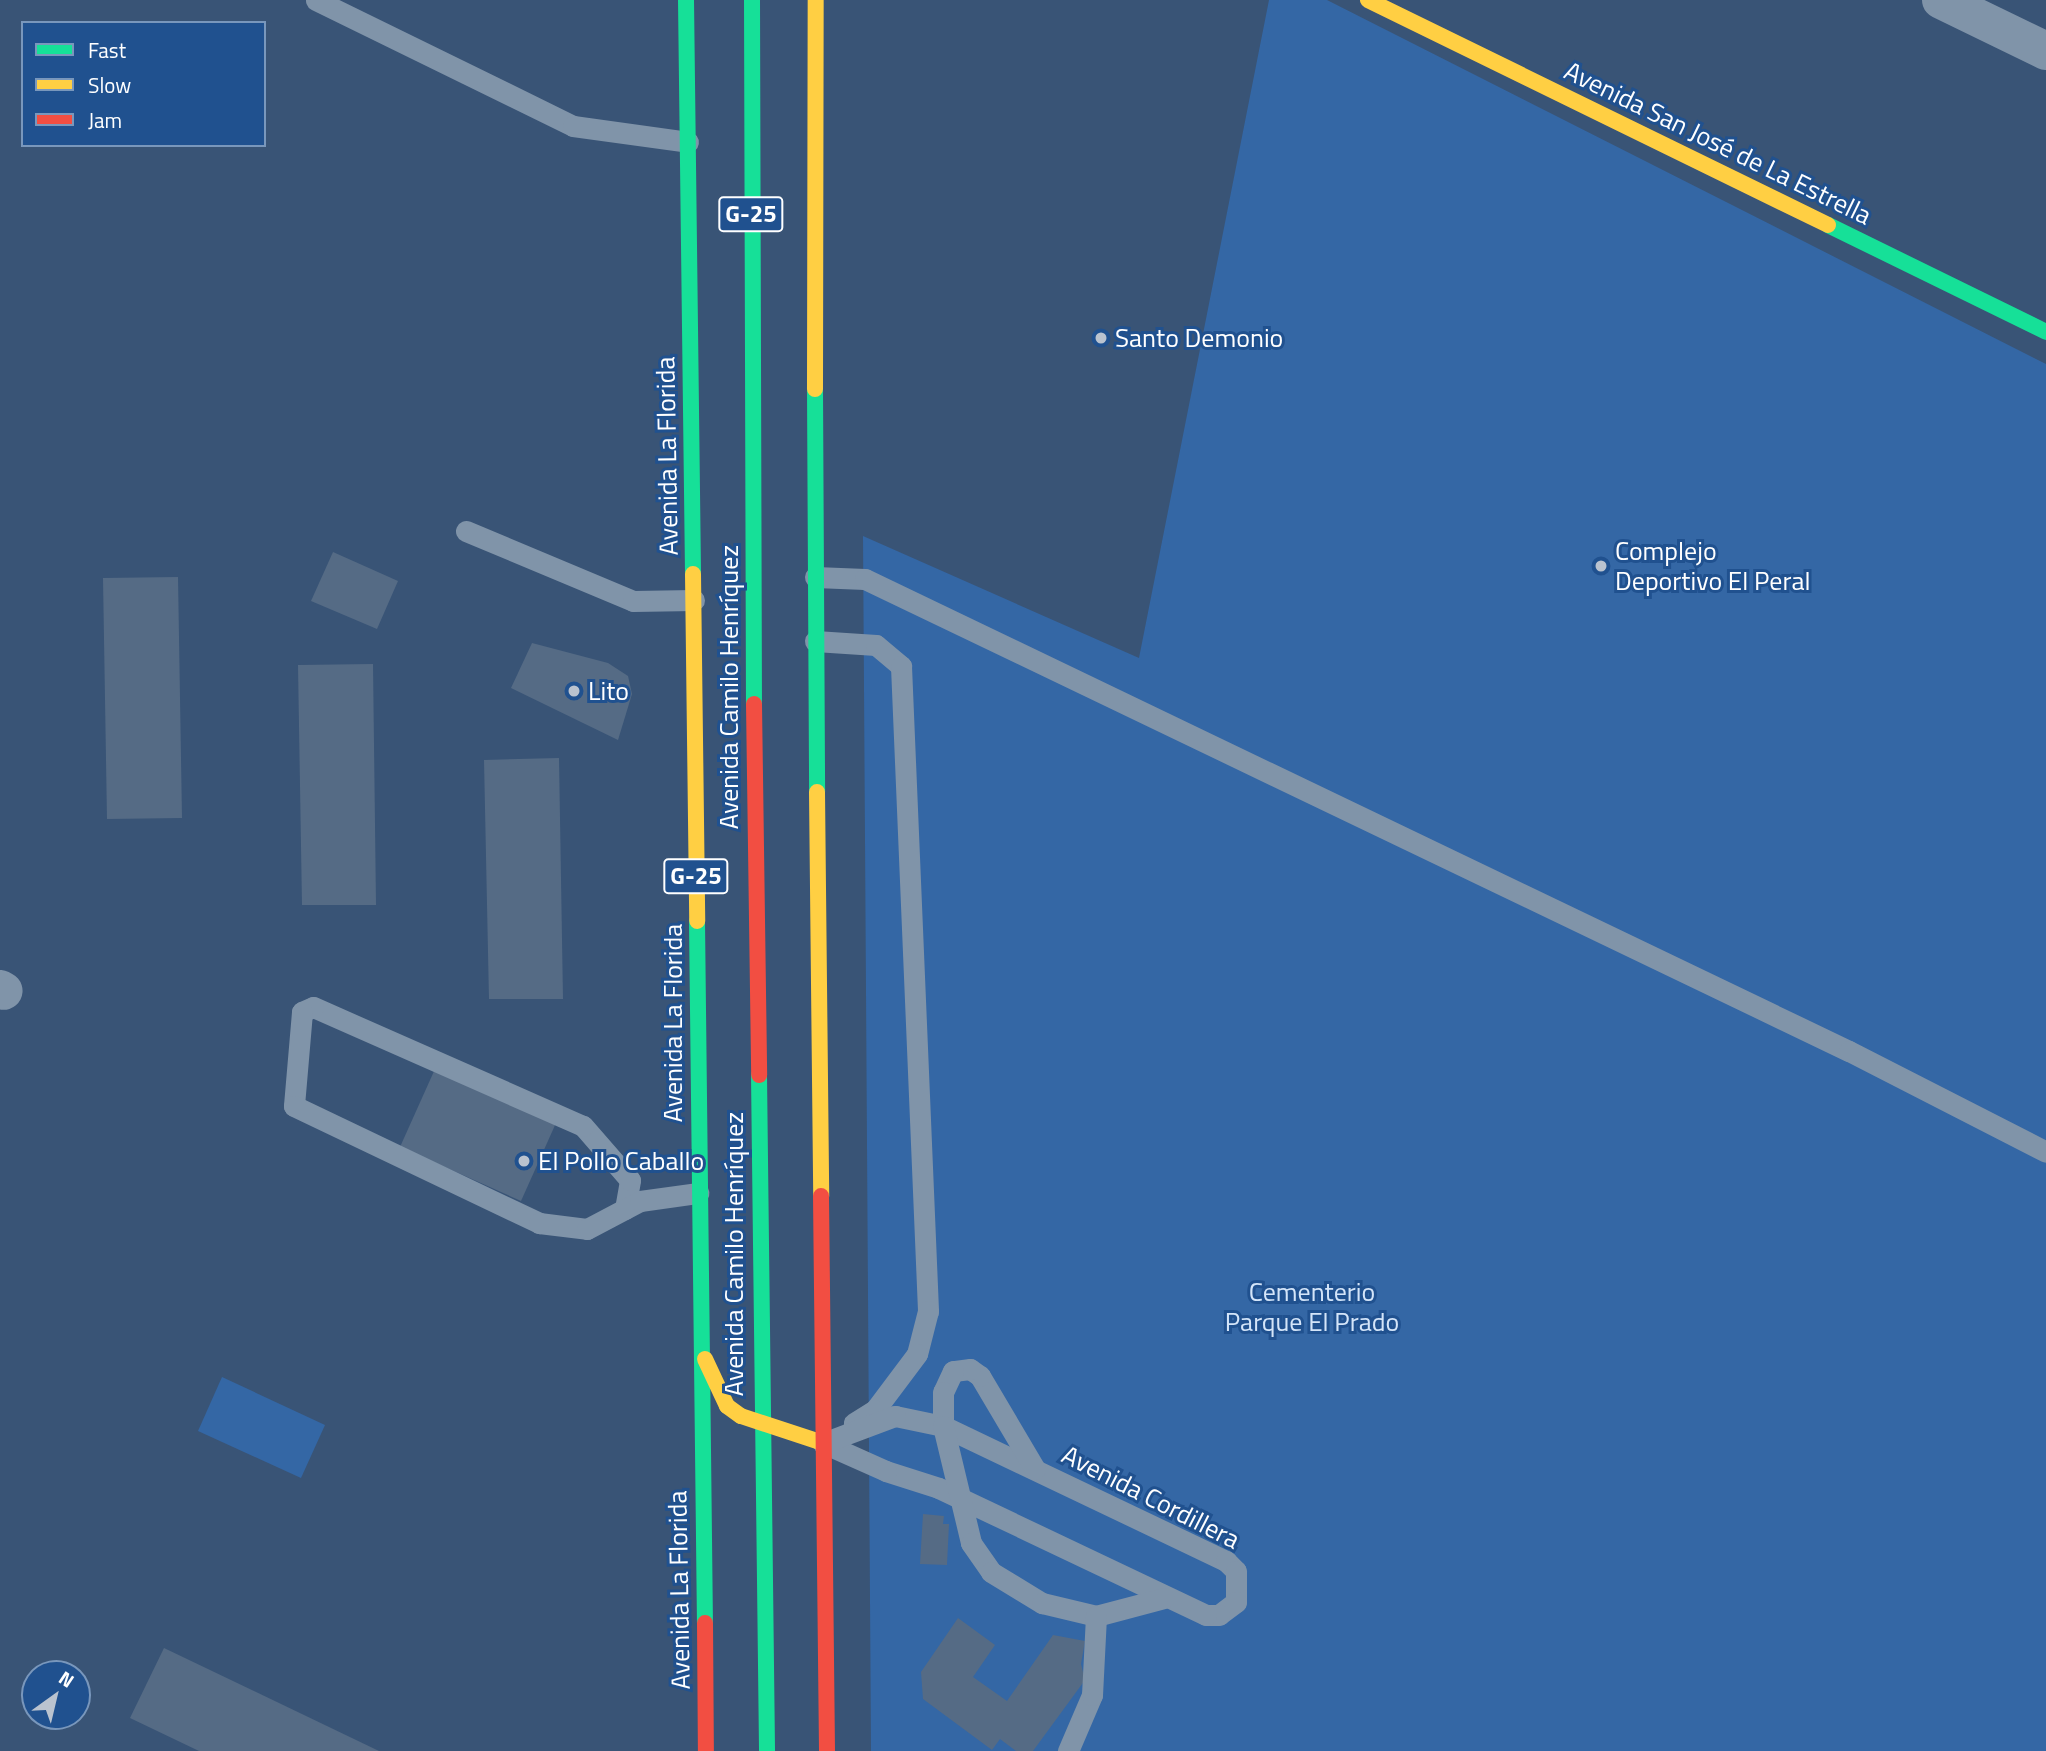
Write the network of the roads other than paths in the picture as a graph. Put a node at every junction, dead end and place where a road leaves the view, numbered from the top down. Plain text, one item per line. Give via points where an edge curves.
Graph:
1 (316, 0) edge
2 (687, 0) edge
3 (752, 0) edge
4 (817, 0) edge
5 (1368, 0) edge
6 (1941, 0) edge
7 (2046, 51) edge
8 (688, 142) junction
9 (2046, 332) edge
10 (466, 531) dead end
11 (816, 577) junction
12 (694, 600) junction
13 (815, 641) junction
14 (2046, 1152) edge
15 (698, 1193) junction
16 (625, 1209) junction
17 (699, 1337) junction
18 (760, 1422) junction
19 (943, 1426) junction
20 (823, 1443) junction
21 (1035, 1469) junction
22 (958, 1500) junction
23 (1164, 1598) junction
24 (1096, 1616) junction
25 (706, 1751) edge
26 (767, 1751) edge
27 (827, 1751) edge
28 (1068, 1751) edge

1 - 8 lane via 573,126
2 - 8 main road, Avenida La Florida / G-25
3 - 18 main road, Avenida Camilo Henríquez / G-25
4 - 11 main road
5 - 9 main road, Avenida San José de La Estrella
6 - 7 street
8 - 12 main road, Avenida La Florida / G-25
10 - 12 lane via 633,601
11 - 13 main road
11 - 14 lane via 865,579 1837,1045
12 - 15 main road, Avenida La Florida / G-25
13 - 20 main road
13 - 20 lane via 876,645 901,666 928,1311 917,1354 874,1410
15 - 16 lane via 640,1201
15 - 17 main road, Avenida La Florida / G-25
16 - 16 lane via 587,1229 539,1223 313,1119 294,1106 302,1012 313,1007 583,1126 630,1180
17 - 18 main road via 709,1374 727,1406
17 - 25 main road, Avenida La Florida / G-25
18 - 20 main road
18 - 26 main road, Avenida Camilo Henríquez / G-25
19 - 20 lane, Avenida Cordillera via 895,1416
19 - 21 lane, Avenida Cordillera
19 - 21 lane via 943,1392 948,1381 953,1371 970,1370 980,1376
19 - 22 lane
20 - 22 lane, Avenida Cordillera via 886,1471 917,1478
20 - 27 main road
21 - 23 lane, Avenida Cordillera via 1226,1561 1236,1571 1236,1602 1219,1615 1206,1615
22 - 23 lane, Avenida Cordillera
22 - 24 lane via 971,1543 991,1572 1042,1603
23 - 24 lane
24 - 28 lane via 1092,1695

